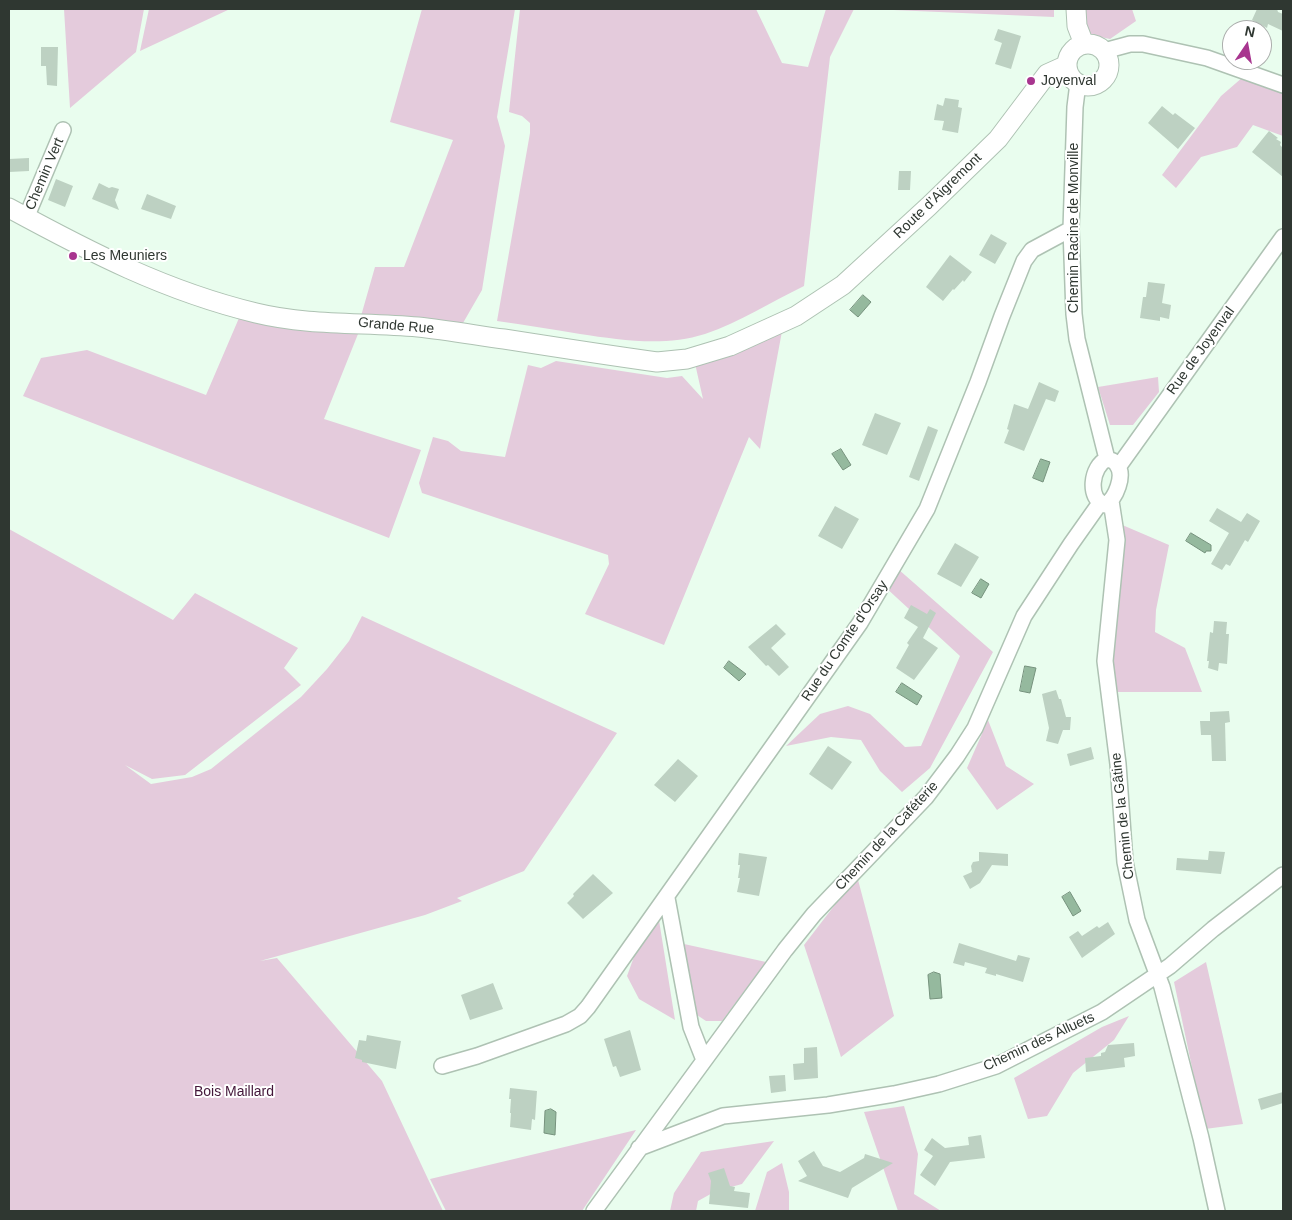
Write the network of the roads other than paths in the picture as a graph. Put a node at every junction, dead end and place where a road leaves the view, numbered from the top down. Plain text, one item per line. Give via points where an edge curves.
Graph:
1 (1076, 9) edge
2 (1084, 44) junction
3 (1104, 51) junction
4 (1067, 65) junction
5 (1078, 83) junction
6 (1283, 85) edge
7 (63, 130) dead end
8 (9, 208) edge
9 (26, 218) junction
10 (1071, 230) junction
11 (1283, 237) edge
12 (796, 316) joint
13 (1113, 463) junction
14 (1106, 502) junction
15 (1283, 875) edge
16 (667, 898) junction
17 (1157, 973) junction
18 (704, 1060) junction
19 (442, 1066) dead end
20 (640, 1148) junction
21 (594, 1211) edge
22 (1217, 1211) edge

1 - 2 street via 1077,26
2 - 3 street via 1092,44
2 - 4 street via 1069,55
3 - 5 street via 1109,62 1106,75 1091,85
3 - 6 street via 1143,44 1207,58
4 - 5 street via 1068,72
4 - 12 street, Route d’Aigremont via 1047,74 998,139 929,206 843,285
5 - 10 street, Chemin Racine de Monville
7 - 9 street, Chemin Vert
8 - 9 street, Grande Rue
9 - 12 street, Grande Rue via 155,281 241,309 306,322 419,327 658,362 688,359 730,346
10 - 13 street, Chemin Racine de Monville via 1077,339
10 - 16 street, Rue du Comte d'Orsay via 1032,250 1024,261 978,382 926,509 912,535 860,624
11 - 13 street, Rue de Joyenval
13 - 14 street via 1119,480
13 - 14 street, Rue de Joyenval via 1103,461 1093,490 1096,498
14 - 17 street, Chemin de la Gâtine via 1118,540 1105,661 1118,764 1125,862 1137,920
14 - 18 street, Chemin de la Caféterie via 1060,559 1028,610 975,728 957,756 926,798 814,914
15 - 17 street, Chemin des Alluets
16 - 18 street via 691,1027
16 - 19 street, Rue du Comte d'Orsay via 580,1016 566,1024
17 - 20 street, Chemin des Alluets via 1102,1012 996,1066 894,1094 723,1116
17 - 22 street, Chemin de la Gâtine
18 - 20 street, Chemin de la Caféterie
20 - 21 street, Chemin de la Caféterie

